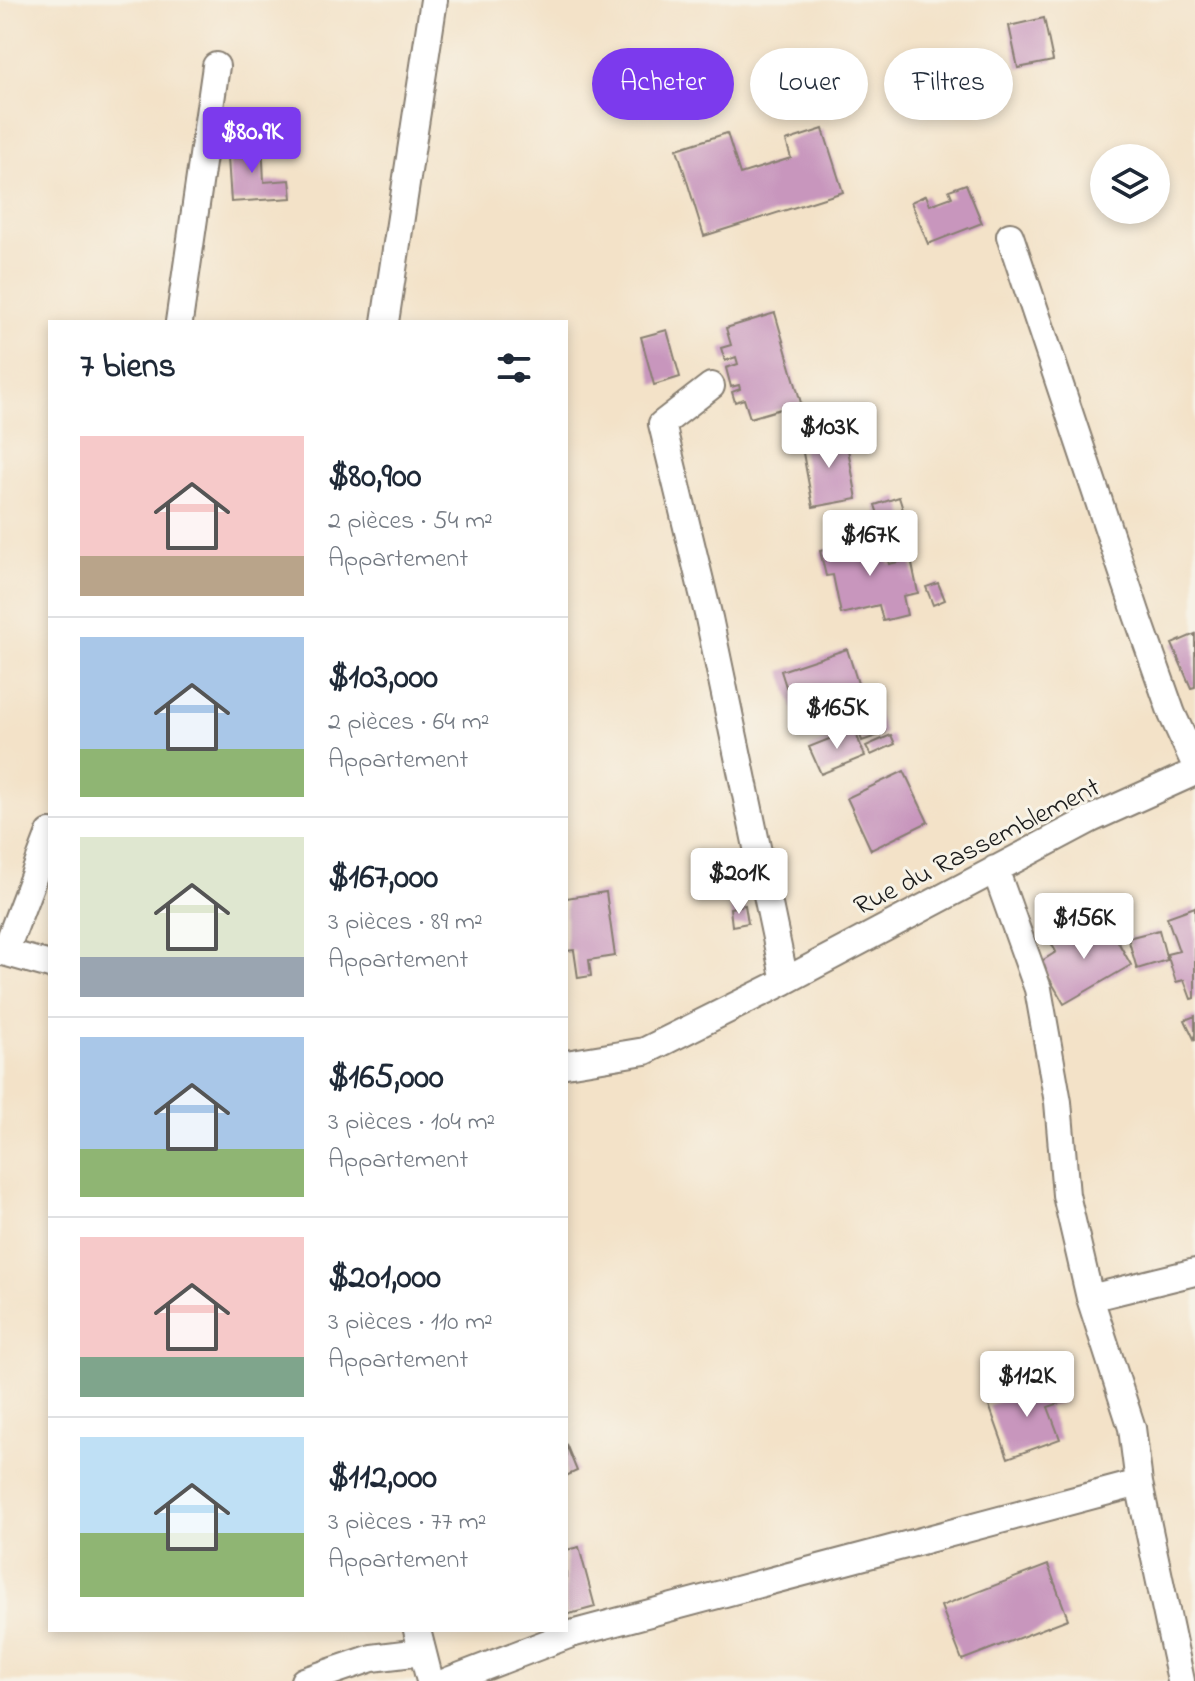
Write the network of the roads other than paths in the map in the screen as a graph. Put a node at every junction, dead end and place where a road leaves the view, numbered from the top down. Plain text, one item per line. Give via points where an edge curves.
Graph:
1 (434, 0) edge
2 (216, 66) dead end
3 (1010, 236) dead end
4 (179, 320) edge
5 (385, 320) edge
6 (711, 386) dead end
7 (1195, 764) edge
8 (1195, 772) edge
9 (48, 838) edge
10 (995, 869) junction
11 (2, 951) edge
12 (48, 964) edge
13 (785, 981) junction
14 (568, 1064) edge
15 (1195, 1272) edge
16 (1090, 1298) junction
17 (1139, 1483) junction
18 (419, 1641) edge
19 (304, 1681) edge
20 (430, 1681) edge
21 (448, 1681) edge
22 (1181, 1681) edge

1 - 5 street
2 - 4 street
3 - 7 street via 1137,615
6 - 13 street via 662,424 709,618
8 - 10 street, Rue du Rassemblement
9 - 11 street
10 - 13 street, Rue du Rassemblement
10 - 16 street via 1038,989 1058,1102 1066,1195
11 - 12 street
13 - 14 street, Rue du Rassemblement via 645,1051
15 - 16 street
16 - 17 street via 1132,1428
17 - 21 street via 571,1634
17 - 22 street
18 - 19 street
18 - 20 street

